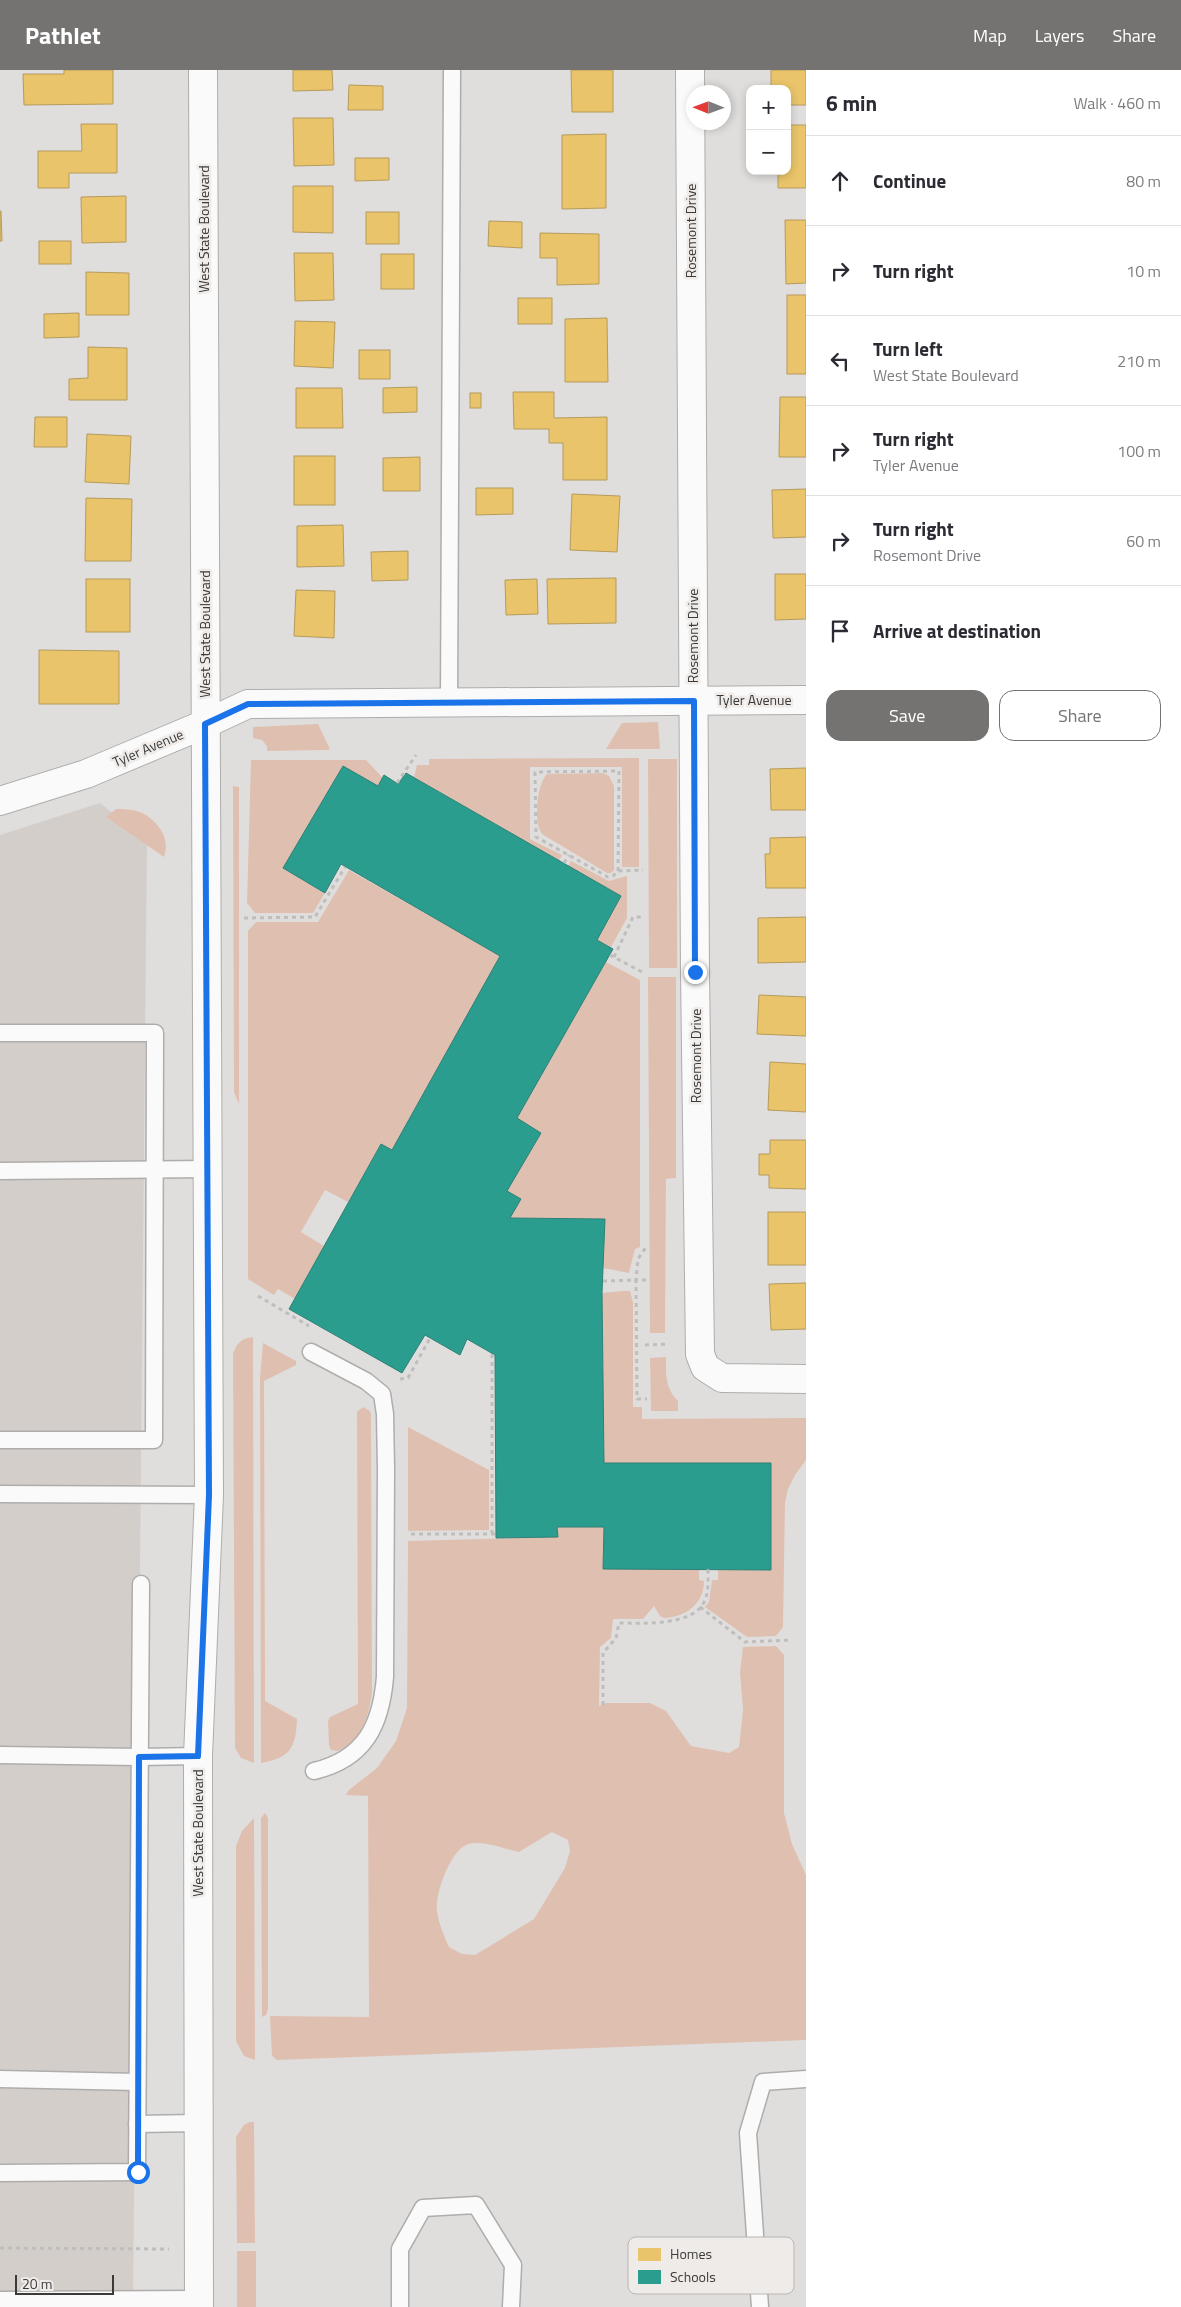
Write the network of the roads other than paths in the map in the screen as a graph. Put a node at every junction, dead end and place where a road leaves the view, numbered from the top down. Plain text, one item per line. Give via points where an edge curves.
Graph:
1 (203, 70) edge
2 (452, 70) edge
3 (690, 70) edge
4 (806, 700) edge
5 (694, 701) junction
6 (449, 702) junction
7 (205, 724) junction
8 (0, 801) edge
9 (0, 1033) edge
10 (208, 1169) junction
11 (155, 1170) junction
12 (0, 1171) edge
13 (311, 1352) dead end
14 (806, 1379) edge
15 (0, 1440) edge
16 (0, 1494) edge
17 (209, 1495) junction
18 (141, 1584) dead end
19 (0, 1755) edge
20 (198, 1756) junction
21 (139, 1757) junction
22 (314, 1771) dead end
23 (0, 2079) edge
24 (806, 2079) edge
25 (137, 2082) junction
26 (198, 2123) junction
27 (137, 2124) junction
28 (0, 2173) edge
29 (755, 2237) edge
30 (759, 2294) edge
31 (0, 2300) edge
32 (119, 2303) edge
33 (199, 2303) edge
34 (400, 2307) edge
35 (511, 2307) edge
36 (760, 2307) edge

1 - 7 main road, West State Boulevard
2 - 6 lane
3 - 5 main road, Rosemont Drive
4 - 5 main road, Tyler Avenue
5 - 6 main road, Tyler Avenue
5 - 14 main road, Rosemont Drive via 700,1354 705,1367 715,1375 730,1379
6 - 7 main road, Tyler Avenue via 248,704
7 - 8 main road, Tyler Avenue via 86,774
7 - 10 main road, West State Boulevard
9 - 11 lane via 155,1033
10 - 11 lane
10 - 17 main road, West State Boulevard
11 - 12 lane
11 - 15 lane via 154,1440
13 - 22 lane via 358,1376 382,1394 386,1469 383,1703 376,1724 362,1744 344,1761
16 - 17 lane
17 - 20 main road, West State Boulevard
18 - 21 lane
19 - 21 lane
20 - 21 lane
20 - 26 main road, West State Boulevard
21 - 25 lane
23 - 25 lane
24 - 29 lane via 763,2082 748,2134
25 - 27 lane
26 - 27 lane
26 - 33 main road, West State Boulevard
27 - 28 lane via 138,2172
30 - 36 lane
31 - 32 lane
32 - 33 lane
34 - 35 lane via 400,2249 423,2208 476,2205 513,2265

